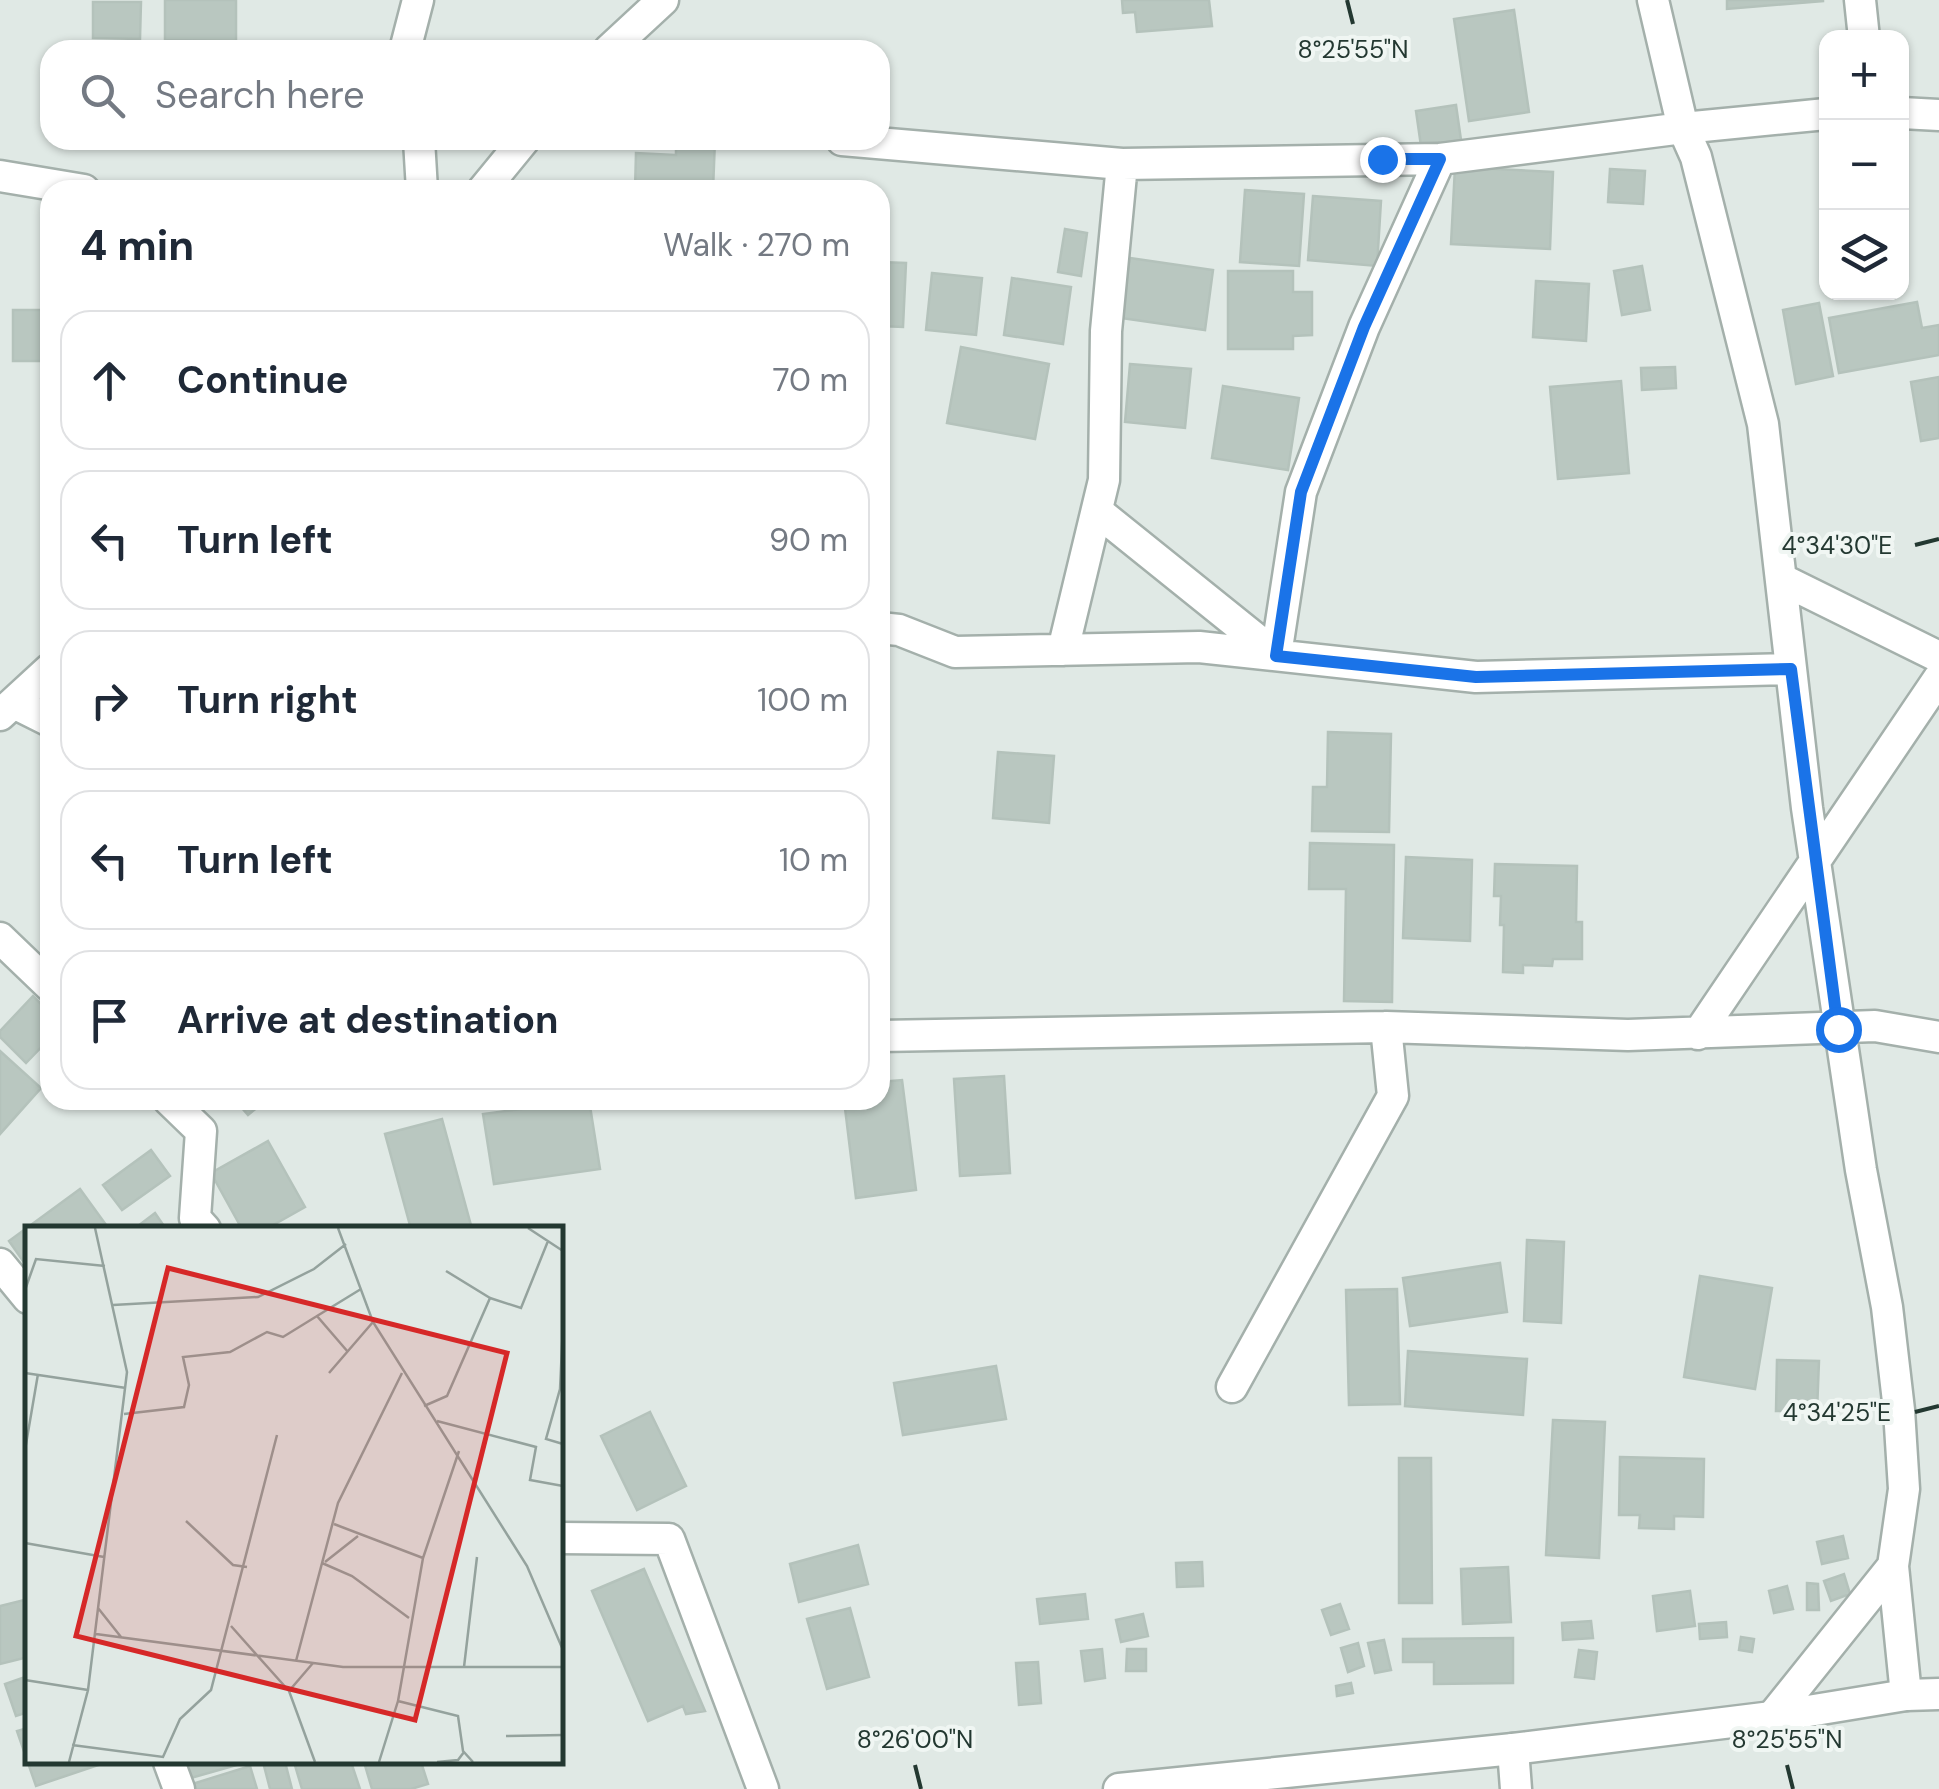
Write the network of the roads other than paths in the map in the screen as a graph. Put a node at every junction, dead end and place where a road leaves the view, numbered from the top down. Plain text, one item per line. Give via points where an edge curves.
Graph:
1 (418, 0) edge
2 (662, 0) edge
3 (1654, 0) edge
4 (1860, 0) edge
5 (1863, 30) edge
6 (408, 40) edge
7 (620, 40) edge
8 (1909, 113) edge
9 (1819, 115) edge
10 (1939, 115) edge
11 (1683, 128) junction
12 (890, 144) edge
13 (420, 150) edge
14 (516, 150) edge
15 (1440, 159) junction
16 (1122, 164) junction
17 (0, 176) edge
18 (421, 180) edge
19 (491, 180) edge
20 (40, 183) edge
21 (1096, 511) junction
22 (1781, 579) junction
23 (890, 629) edge
24 (1064, 650) junction
25 (1276, 656) junction
26 (1939, 657) edge
27 (1791, 669) junction
28 (40, 678) edge
29 (1939, 678) edge
30 (7, 709) edge
31 (40, 718) edge
32 (1814, 862) junction
33 (0, 938) edge
34 (40, 976) edge
35 (1386, 1027) junction
36 (1838, 1029) junction
37 (1698, 1034) junction
38 (890, 1036) edge
39 (1939, 1037) edge
40 (179, 1110) edge
41 (203, 1226) edge
42 (0, 1264) edge
43 (25, 1294) edge
44 (1232, 1386) dead end
45 (562, 1538) edge
46 (1893, 1566) junction
47 (1939, 1694) edge
48 (1906, 1695) junction
49 (1772, 1717) junction
50 (1512, 1749) junction
51 (170, 1764) edge
52 (179, 1789) edge
53 (764, 1789) edge
54 (1119, 1789) edge
55 (1516, 1789) edge

1 - 6 street
2 - 7 street
3 - 11 street
4 - 5 street
8 - 10 street
9 - 11 street
11 - 15 street
11 - 22 street via 1763,424
12 - 16 street
13 - 18 street
14 - 19 street
15 - 16 street
15 - 25 street via 1364,327 1301,492
16 - 21 street via 1106,330 1104,480
17 - 20 street
21 - 24 street
21 - 25 street
22 - 26 street
22 - 27 street
23 - 24 street via 956,652
24 - 25 street via 1199,647
25 - 27 street via 1476,677
27 - 32 street
28 - 30 street
29 - 32 street
30 - 31 street
32 - 36 street
32 - 37 street
33 - 34 street
35 - 37 street
35 - 38 street
35 - 44 street via 1393,1096
36 - 37 street
36 - 39 street via 1875,1026
36 - 46 street via 1899,1410 1904,1489
40 - 41 street via 201,1131 196,1218
42 - 43 street
45 - 53 street via 669,1539
46 - 48 street
46 - 49 street
47 - 48 street
48 - 49 street
49 - 50 street
50 - 54 street
50 - 55 street
51 - 52 street

